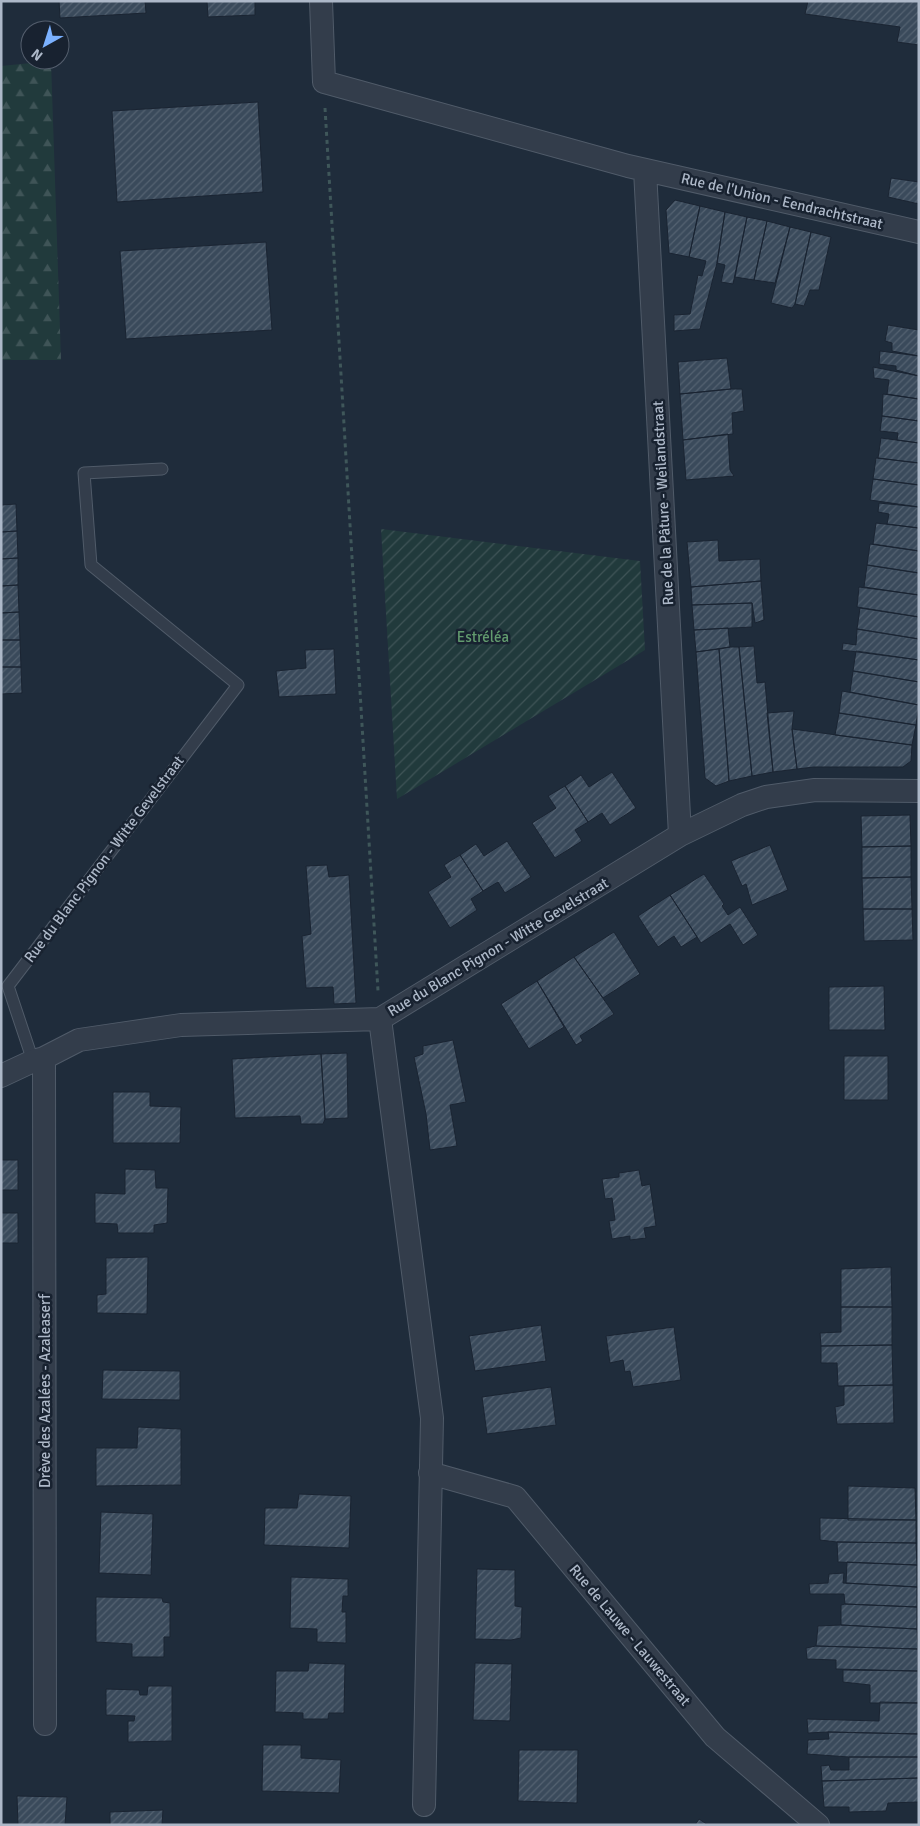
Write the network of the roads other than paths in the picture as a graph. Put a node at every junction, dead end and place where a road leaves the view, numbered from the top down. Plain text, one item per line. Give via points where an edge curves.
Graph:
1 (320, 1) edge
2 (645, 170) junction
3 (919, 232) edge
4 (162, 469) dead end
5 (919, 791) edge
6 (680, 835) junction
7 (4, 986) edge
8 (380, 1019) junction
9 (38, 1060) junction
10 (1, 1076) edge
11 (430, 1474) junction
12 (46, 1724) dead end
13 (424, 1805) dead end
14 (818, 1825) edge

1 - 2 street, Rue de l'Union - Eendrachtstraat via 324,82
2 - 3 street, Rue de l'Union - Eendrachtstraat
2 - 6 street, Rue de la Pâture - Weilandstraat
4 - 7 lane, Rue du Blanc Pignon - Witte Gevelstraat via 84,473 91,565 238,685
5 - 6 street, Rue du Blanc Pignon - Witte Gevelstraat via 833,790 766,797
6 - 8 street, Rue du Blanc Pignon - Witte Gevelstraat
7 - 9 lane, Rue du Blanc Pignon - Witte Gevelstraat
8 - 9 street, Rue du Blanc Pignon - Witte Gevelstraat via 181,1025 79,1040
8 - 11 street via 432,1418
9 - 10 street, Rue du Blanc Pignon - Witte Gevelstraat
9 - 12 street, Drève des Azalées - Azaleaserf
11 - 13 street
11 - 14 street, Rue de Lauwe - Lauwestraat via 515,1497 715,1736

